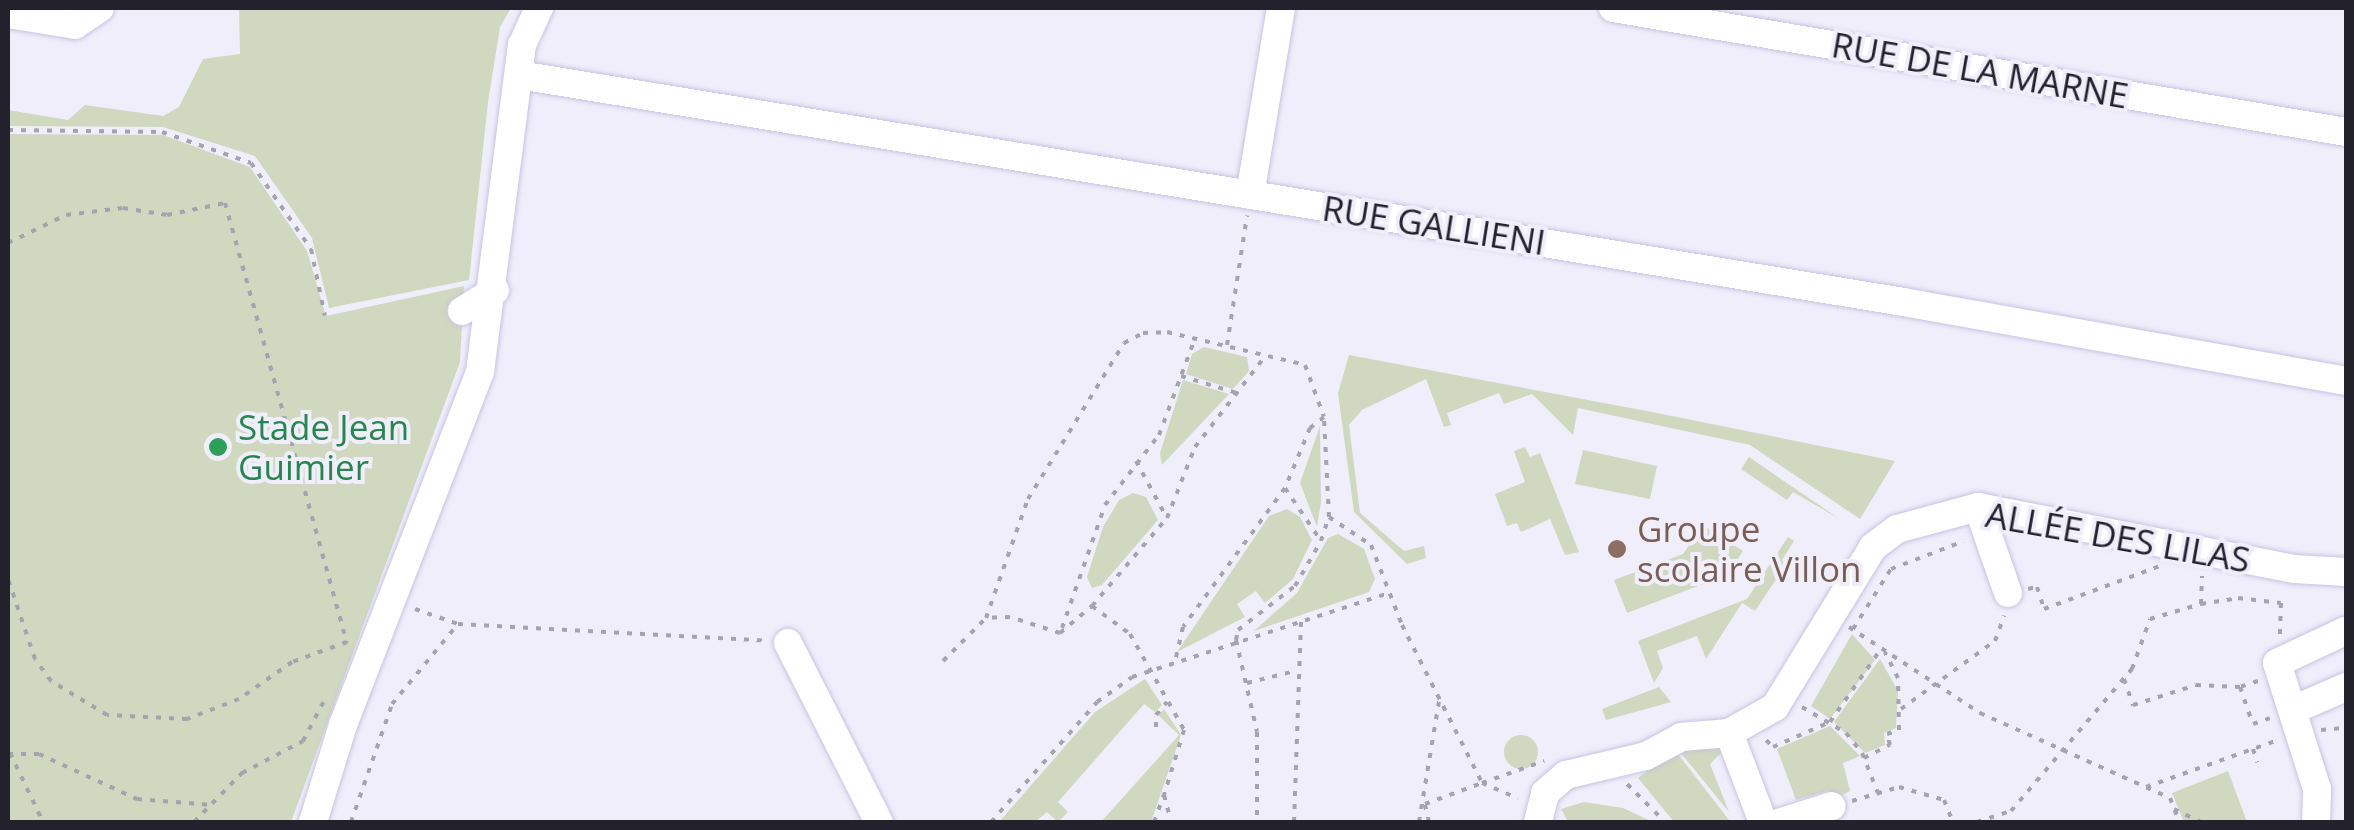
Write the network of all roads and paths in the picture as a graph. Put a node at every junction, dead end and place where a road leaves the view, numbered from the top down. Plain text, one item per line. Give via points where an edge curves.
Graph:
1 (100, 8) edge
2 (539, 8) edge
3 (1282, 8) edge
4 (1612, 8) edge
5 (8, 14) edge
6 (520, 75) junction
7 (8, 130) edge
8 (2346, 132) edge
9 (1250, 195) junction
10 (8, 244) edge
11 (495, 290) junction
12 (462, 311) dead end
13 (326, 316) dead end
14 (1195, 338) junction
15 (1226, 345) junction
16 (1266, 355) junction
17 (1180, 376) junction
18 (2346, 382) edge
19 (1236, 393) junction
20 (1324, 417) junction
21 (1135, 459) junction
22 (1285, 488) junction
23 (1329, 517) junction
24 (1167, 518) junction
25 (1982, 520) junction
26 (398, 531) dead end
27 (1320, 542) junction
28 (2208, 552) junction
29 (2169, 563) dead end
30 (409, 564) junction
31 (2346, 572) edge
32 (8, 579) edge
33 (2008, 593) junction
34 (1389, 594) junction
35 (395, 602) junction
36 (2201, 604) junction
37 (1092, 606) junction
38 (986, 618) junction
39 (1301, 620) junction
40 (458, 624) junction
41 (2345, 631) edge
42 (1060, 633) junction
43 (1236, 640) junction
44 (788, 644) joint
45 (1883, 650) junction
46 (943, 661) dead end
47 (1174, 662) junction
48 (2282, 664) junction
49 (1298, 671) junction
50 (1148, 672) junction
51 (2124, 679) junction
52 (335, 683) dead end
53 (1247, 684) junction
54 (1934, 684) junction
55 (2346, 687) edge
56 (2240, 688) junction
57 (1783, 696) junction
58 (1440, 700) junction
59 (1167, 702) junction
60 (1901, 709) junction
61 (2297, 721) junction
62 (1830, 722) junction
63 (1156, 727) dead end
64 (1732, 742) junction
65 (2253, 749) junction
66 (2062, 750) junction
67 (9, 754) edge
68 (1864, 758) junction
69 (1548, 759) dead end
70 (2257, 762) dead end
71 (1618, 765) junction
72 (1482, 783) junction
73 (2143, 788) junction
74 (1878, 793) junction
75 (1164, 795) junction
76 (1424, 804) junction
77 (212, 805) junction
78 (1832, 806) joint
79 (2174, 808) junction
80 (1539, 815) edge
81 (43, 822) edge
82 (194, 822) edge
83 (313, 822) edge
84 (351, 822) edge
85 (879, 822) edge
86 (991, 822) edge
87 (1154, 822) edge
88 (1172, 822) edge
89 (1257, 822) edge
90 (1294, 822) edge
91 (1419, 822) edge
92 (1429, 822) edge
93 (1665, 822) edge
94 (1763, 822) edge
95 (1781, 822) edge
96 (1953, 822) edge
97 (1978, 822) edge
98 (2179, 822) edge
99 (2201, 822) edge
100 (2316, 822) edge

1 - 5 street via 75,25
2 - 6 street via 522,46
3 - 9 street
4 - 8 street, RUE DE LA MARNE
6 - 9 street, RUE GALLIENI
6 - 11 street
7 - 13 path via 162,132 251,163 311,249
9 - 15 path
9 - 18 street, RUE GALLIENI
10 - 32 path via 66,215 123,208 167,215 226,202 347,642 292,662 239,699 186,719 107,715 51,682 34,659
11 - 12 street
11 - 30 street via 480,372
14 - 15 path
14 - 17 path
14 - 38 path via 1142,333 1113,356 1028,499
15 - 16 path
16 - 19 path
16 - 20 path via 1305,366
17 - 19 path
17 - 21 path via 1159,435
19 - 24 path via 1195,447
20 - 22 path via 1310,428
20 - 23 path
21 - 24 path
21 - 42 path via 1122,489 1105,506
22 - 27 path
22 - 47 path via 1184,627
23 - 27 path
23 - 34 path via 1371,545
24 - 37 path
25 - 28 street, ALLÉE DES LILAS
25 - 33 street
25 - 45 path via 1891,569 1853,630
25 - 57 street, ALLÉE DES LILAS via 1897,529 1874,547
26 - 30 street
27 - 43 path via 1295,586 1238,630
28 - 31 street, ALLÉE DES LILAS
28 - 36 path
29 - 33 path via 2044,609 2037,587
30 - 35 street
33 - 54 path via 1995,641
34 - 39 path
34 - 58 path
35 - 40 path
35 - 83 street via 343,725
36 - 48 path via 2238,598 2281,603
36 - 51 path via 2150,619
37 - 42 path
37 - 50 path via 1130,634
38 - 42 path via 1010,616
38 - 46 path
39 - 43 path
39 - 49 path
40 - 44 path
40 - 84 path via 392,704
41 - 48 street
43 - 47 path
43 - 53 path
44 - 85 street
45 - 54 path
45 - 60 path via 1898,678
45 - 62 path
47 - 50 path
48 - 56 path
48 - 61 street
49 - 53 path
49 - 90 path
50 - 59 path
50 - 86 path via 1097,702
51 - 56 path via 2133,704 2196,685
51 - 66 path
52 - 77 path via 303,740 242,773
53 - 89 path via 1257,732
54 - 60 path
54 - 66 path
55 - 61 street
56 - 61 path via 2253,724
57 - 62 path
57 - 64 street, ALLÉE DES LILAS
58 - 72 path
58 - 76 path
59 - 63 path
59 - 75 path via 1184,739
60 - 68 path via 1899,730 1887,734 1890,745
61 - 65 path
61 - 100 street via 2317,789
62 - 64 path via 1773,747 1770,739
62 - 68 path
64 - 71 street via 1681,737
64 - 94 street
65 - 70 path
65 - 73 path
66 - 73 path
66 - 97 path via 2011,811
67 - 77 path via 39,754 137,799
67 - 81 path
68 - 74 path
69 - 72 path
71 - 80 street via 1566,775
71 - 93 path via 1620,777
72 - 76 path
72 - 80 path
73 - 79 path via 2170,798
74 - 78 path
74 - 96 path via 1898,787 1944,800
75 - 87 path
75 - 88 path
76 - 91 path
76 - 92 path
77 - 82 path
78 - 95 street
79 - 98 path
79 - 99 path

